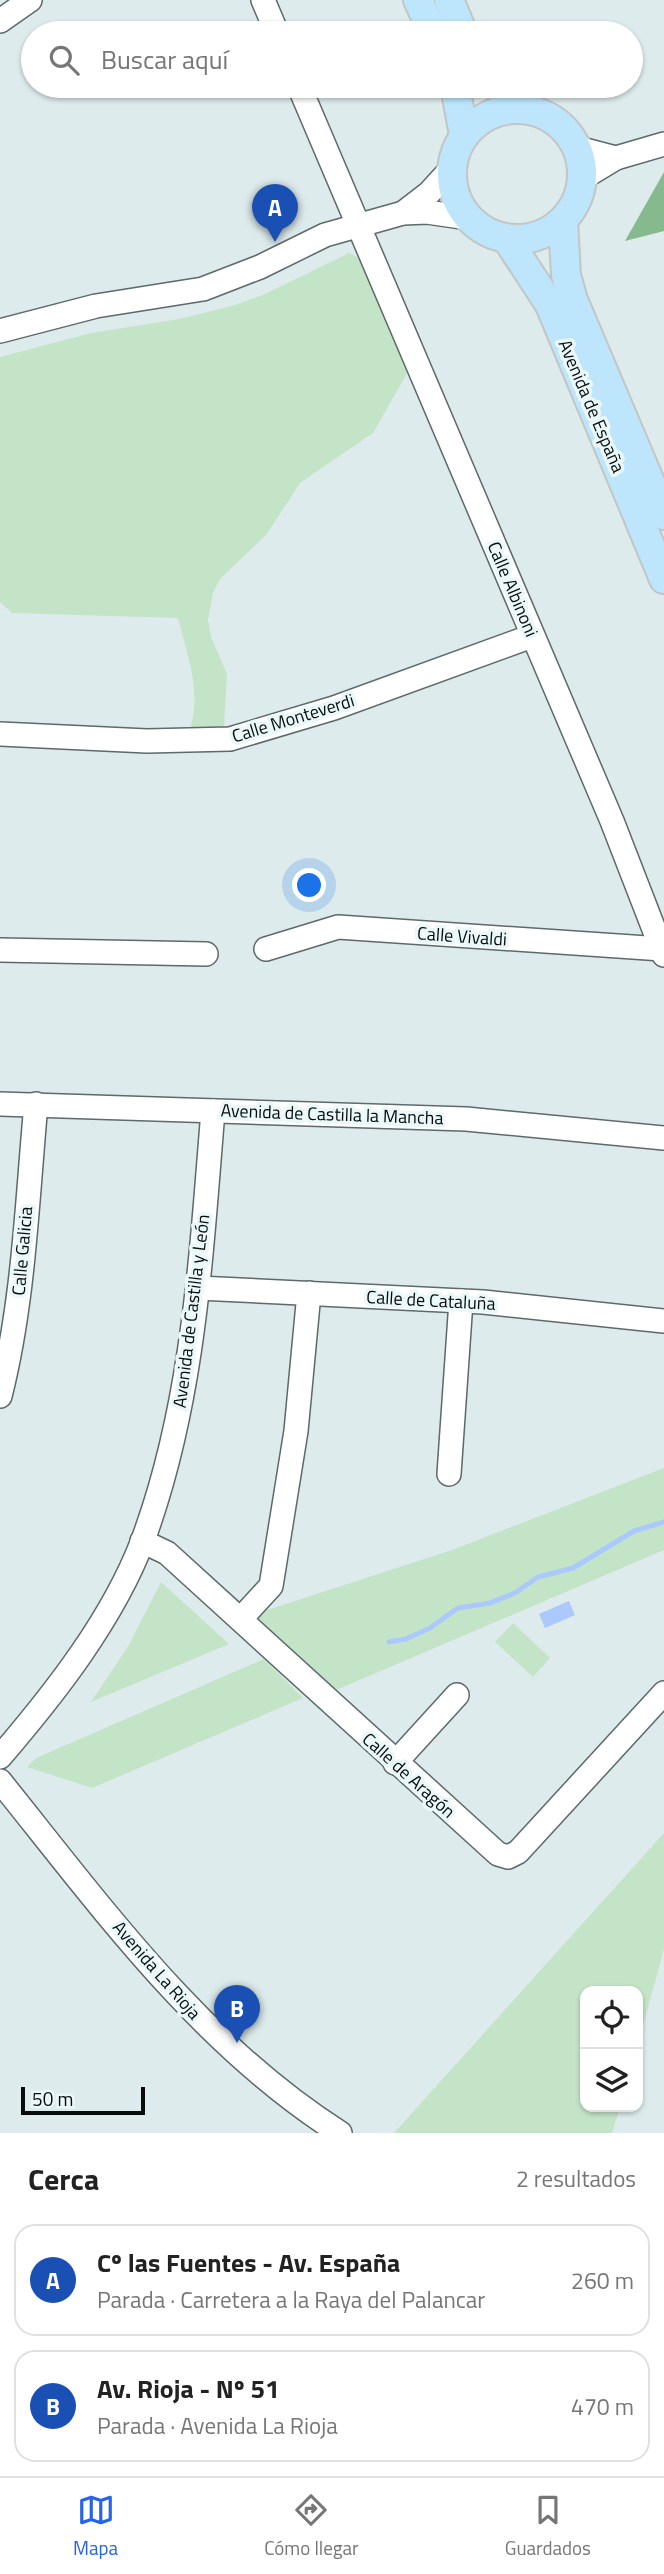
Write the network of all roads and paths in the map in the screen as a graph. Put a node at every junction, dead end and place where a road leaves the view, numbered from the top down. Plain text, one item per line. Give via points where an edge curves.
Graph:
1 (30, 0) edge
2 (262, 0) edge
3 (418, 0) edge
4 (449, 0) edge
5 (0, 21) edge
6 (272, 21) edge
7 (428, 21) edge
8 (458, 21) edge
9 (304, 98) edge
10 (457, 98) edge
11 (510, 98) edge
12 (520, 108) junction
13 (464, 135) junction
14 (664, 144) edge
15 (578, 148) junction
16 (616, 158) junction
17 (451, 169) junction
18 (583, 178) junction
19 (403, 213) junction
20 (468, 218) junction
21 (563, 221) junction
22 (359, 223) junction
23 (507, 239) junction
24 (0, 331) edge
25 (664, 515) edge
26 (664, 579) edge
27 (532, 636) junction
28 (0, 734) edge
29 (266, 949) dead end
30 (0, 950) edge
31 (663, 952) edge
32 (206, 954) dead end
33 (0, 1104) edge
34 (36, 1104) junction
35 (213, 1111) junction
36 (664, 1138) edge
37 (198, 1288) junction
38 (309, 1293) junction
39 (461, 1301) junction
40 (664, 1321) edge
41 (0, 1396) edge
42 (449, 1474) dead end
43 (142, 1541) junction
44 (248, 1611) dead end
45 (664, 1693) edge
46 (457, 1695) dead end
47 (0, 1757) edge
48 (395, 1763) junction
49 (0, 1781) edge
50 (340, 2133) edge

1 - 5 street
2 - 6 street
3 - 7 main road
4 - 8 main road
9 - 22 street, Calle Albinoni
10 - 13 main road
11 - 12 main road
12 - 13 main road via 479,120
12 - 15 main road via 535,110 561,124
13 - 17 main road
14 - 16 street
15 - 16 street
15 - 18 main road
16 - 18 street
17 - 19 street via 429,194
17 - 20 main road via 455,195
18 - 21 main road via 573,209
19 - 20 street
19 - 22 street
20 - 23 main road via 479,228
21 - 23 main road via 537,237
21 - 25 main road, Avenida de España via 566,275 573,300
22 - 24 street via 203,289 96,306
22 - 27 street, Calle Albinoni
23 - 26 main road, Avenida de España via 550,305
27 - 28 street, Calle Monteverdi via 334,708 230,739 147,741
27 - 31 street, Calle Albinoni
29 - 31 street, Calle Vivaldi via 338,927
30 - 32 street
33 - 34 street, Avenida de Castilla la Mancha
34 - 35 street, Avenida de Castilla la Mancha
34 - 41 street, Calle Galicia via 19,1292
35 - 36 street, Avenida de Castilla la Mancha via 466,1119
35 - 37 street, Avenida de Castilla y León
37 - 38 street, Calle de Cataluña
37 - 43 street, Avenida de Castilla y León via 186,1379
38 - 39 street, Calle de Cataluña
38 - 44 street via 296,1431 271,1586
39 - 40 street, Calle de Cataluña
39 - 42 street
43 - 47 street, Avenida de Castilla y León via 96,1630 60,1686
43 - 48 street, Calle de Aragón via 167,1553
45 - 48 street, Calle de Aragón via 518,1852 508,1857 498,1854
46 - 48 street
49 - 50 street, Avenida La Rioja via 189,2010 283,2094

